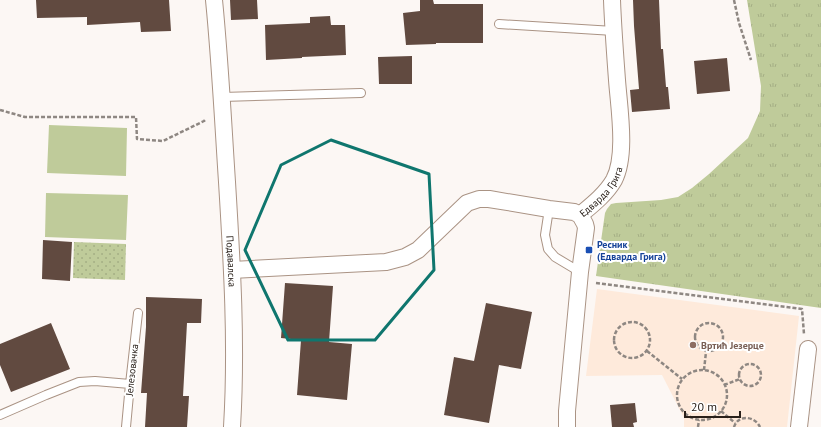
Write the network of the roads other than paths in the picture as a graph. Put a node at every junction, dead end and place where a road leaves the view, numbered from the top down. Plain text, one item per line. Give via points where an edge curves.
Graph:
1 (214, 0) edge
2 (612, 0) edge
3 (499, 24) dead end
4 (614, 31) junction
5 (361, 93) dead end
6 (222, 97) junction
7 (549, 209) junction
8 (580, 215) junction
9 (232, 270) junction
10 (580, 276) junction
11 (138, 313) dead end
12 (808, 349) road end
13 (130, 384) junction
14 (0, 415) edge
15 (126, 427) edge
16 (232, 427) edge
17 (567, 427) edge
18 (799, 427) edge

1 - 6 street, Подавалска
2 - 4 street, Едварда Грига
3 - 4 lane
4 - 8 street, Едварда Грига via 620,165 608,190
5 - 6 lane
6 - 9 street, Подавалска
7 - 8 street
7 - 9 street via 479,199 466,203 418,250 405,257 386,262
7 - 10 lane via 545,235 548,249
8 - 10 street, Едварда Грига via 586,228
9 - 16 street, Подавалска
10 - 17 street, Едварда Грига
11 - 13 lane, Јелезовачка
12 - 18 street
13 - 14 lane via 79,382
13 - 15 lane, Јелезовачка

